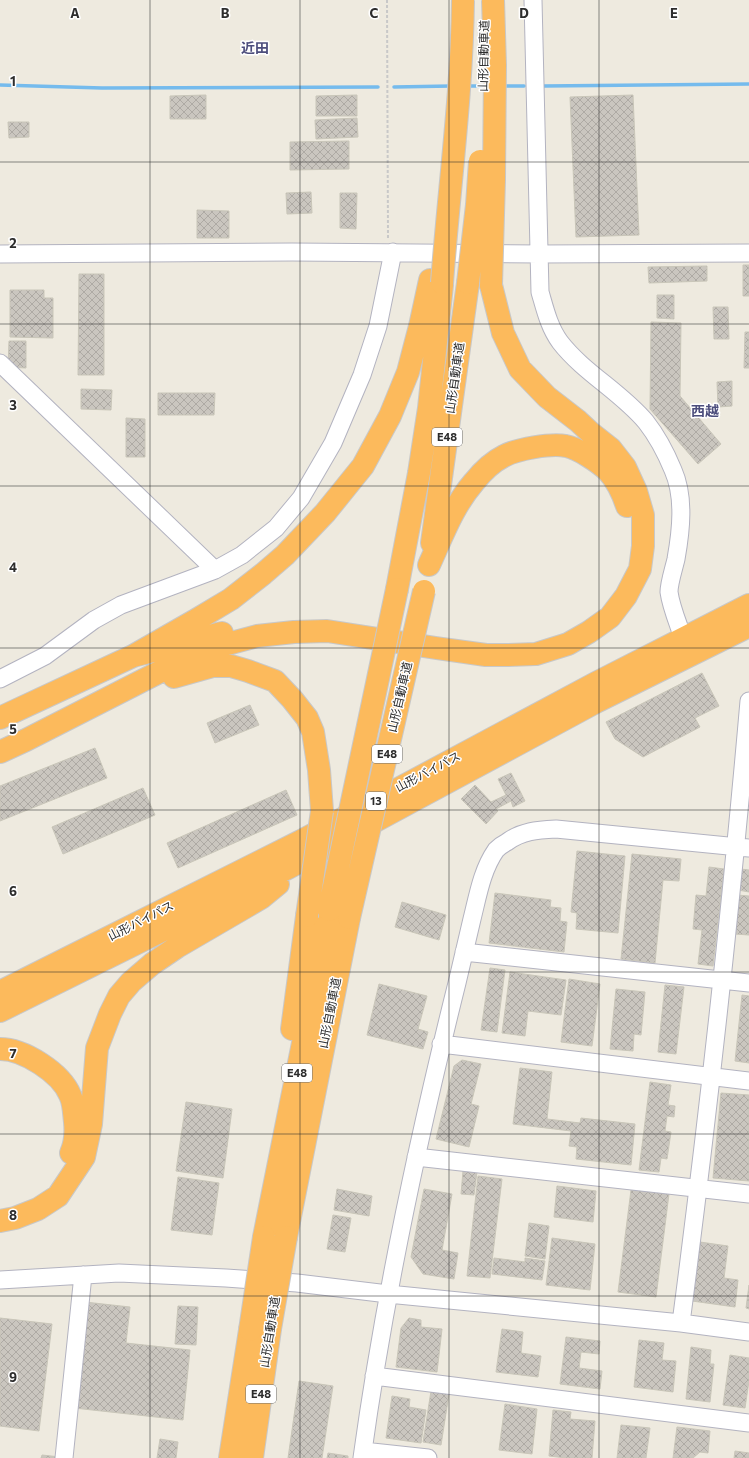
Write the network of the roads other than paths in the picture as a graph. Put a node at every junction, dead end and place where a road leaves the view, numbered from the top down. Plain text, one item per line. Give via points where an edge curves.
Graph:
1 (463, 0) edge
2 (485, 0) edge
3 (493, 0) edge
4 (534, 0) edge
5 (390, 252) junction
6 (749, 253) edge
7 (0, 254) edge
8 (540, 254) junction
9 (436, 281) junction
10 (0, 363) edge
11 (429, 565) junction
12 (215, 570) junction
13 (749, 605) edge
14 (749, 626) edge
15 (683, 638) junction
16 (133, 656) junction
17 (0, 679) edge
18 (114, 696) junction
19 (749, 701) edge
20 (0, 718) edge
21 (0, 752) edge
22 (743, 847) edge
23 (267, 857) junction
24 (288, 868) junction
25 (464, 952) junction
26 (0, 978) edge
27 (722, 979) junction
28 (749, 982) edge
29 (0, 992) edge
30 (0, 1011) edge
31 (441, 1044) junction
32 (0, 1049) edge
33 (712, 1077) junction
34 (749, 1081) edge
35 (416, 1157) junction
36 (698, 1189) junction
37 (749, 1194) edge
38 (0, 1206) edge
39 (0, 1221) edge
40 (264, 1237) junction
41 (83, 1275) junction
42 (0, 1280) edge
43 (388, 1294) junction
44 (681, 1323) junction
45 (260, 1330) junction
46 (749, 1332) edge
47 (374, 1376) junction
48 (749, 1423) edge
49 (362, 1454) edge
50 (64, 1458) edge
51 (230, 1458) edge
52 (252, 1458) edge
53 (428, 1458) edge

1 - 9 highway, 山形自動車道, bridge via 458,109 449,196
2 - 11 highway, 山形自動車道 / E48, bridge via 478,197
3 - 18 highway, bridge via 495,64 491,285 498,317 520,369 547,398 611,449 625,467 643,515 640,569 626,596 610,617 589,632 568,644 536,654 486,655 327,631 294,632 257,636 220,646 177,663
4 - 8 street
5 - 7 street
5 - 8 street
5 - 12 street via 378,326 362,375 333,443 301,498 276,528 242,555
6 - 8 street
8 - 15 street via 540,292 548,320 559,341 646,423 674,471 680,499 680,523 669,591
9 - 16 highway via 420,326 408,372 390,416 363,466 300,540 263,574 231,599
9 - 40 highway, 山形自動車道 / E48, bridge via 429,408 421,459
10 - 12 street
11 - 16 highway via 454,510 469,488 504,455 546,445 567,446 584,453 608,471 620,489 626,505 630,526 629,547 626,564 615,589 589,616 574,627 555,635 505,644 353,623 286,623 233,630
11 - 45 highway, 山形自動車道 / E48, bridge via 349,918 286,1237
12 - 17 street via 121,605 94,620 45,656
13 - 15 highway, 山形バイパス / 13
14 - 24 highway, 山形バイパス / 13 via 596,702
15 - 23 highway, 山形バイパス / 13 via 301,842
16 - 20 highway
18 - 21 highway
18 - 40 highway, bridge via 214,666 230,666 275,681 307,718 313,732 322,811
19 - 22 street
22 - 25 street via 556,829 532,830 515,836 497,849 486,868
22 - 27 street
23 - 26 highway via 155,904
23 - 29 highway, 山形バイパス / 13
24 - 30 highway, 山形バイパス / 13
24 - 39 highway via 276,887 152,964 119,996 97,1048 91,1124 84,1157 58,1196 38,1209
25 - 27 street
25 - 31 street
27 - 28 street
27 - 33 street
31 - 33 street
31 - 35 street
32 - 38 highway via 29,1056 50,1070 64,1084 70,1095 76,1131 73,1148 46,1188 16,1204
33 - 34 street
33 - 36 street
35 - 36 street
35 - 43 street
36 - 37 street
36 - 44 street
40 - 45 highway, 山形自動車道 / E48, bridge
41 - 42 street
41 - 43 street via 118,1272 226,1278 297,1283
41 - 50 street
43 - 44 street
43 - 47 street
44 - 46 street
45 - 51 highway, 山形自動車道 / E48
45 - 52 highway, 山形自動車道 / E48
47 - 48 street
47 - 49 street
49 - 53 street

